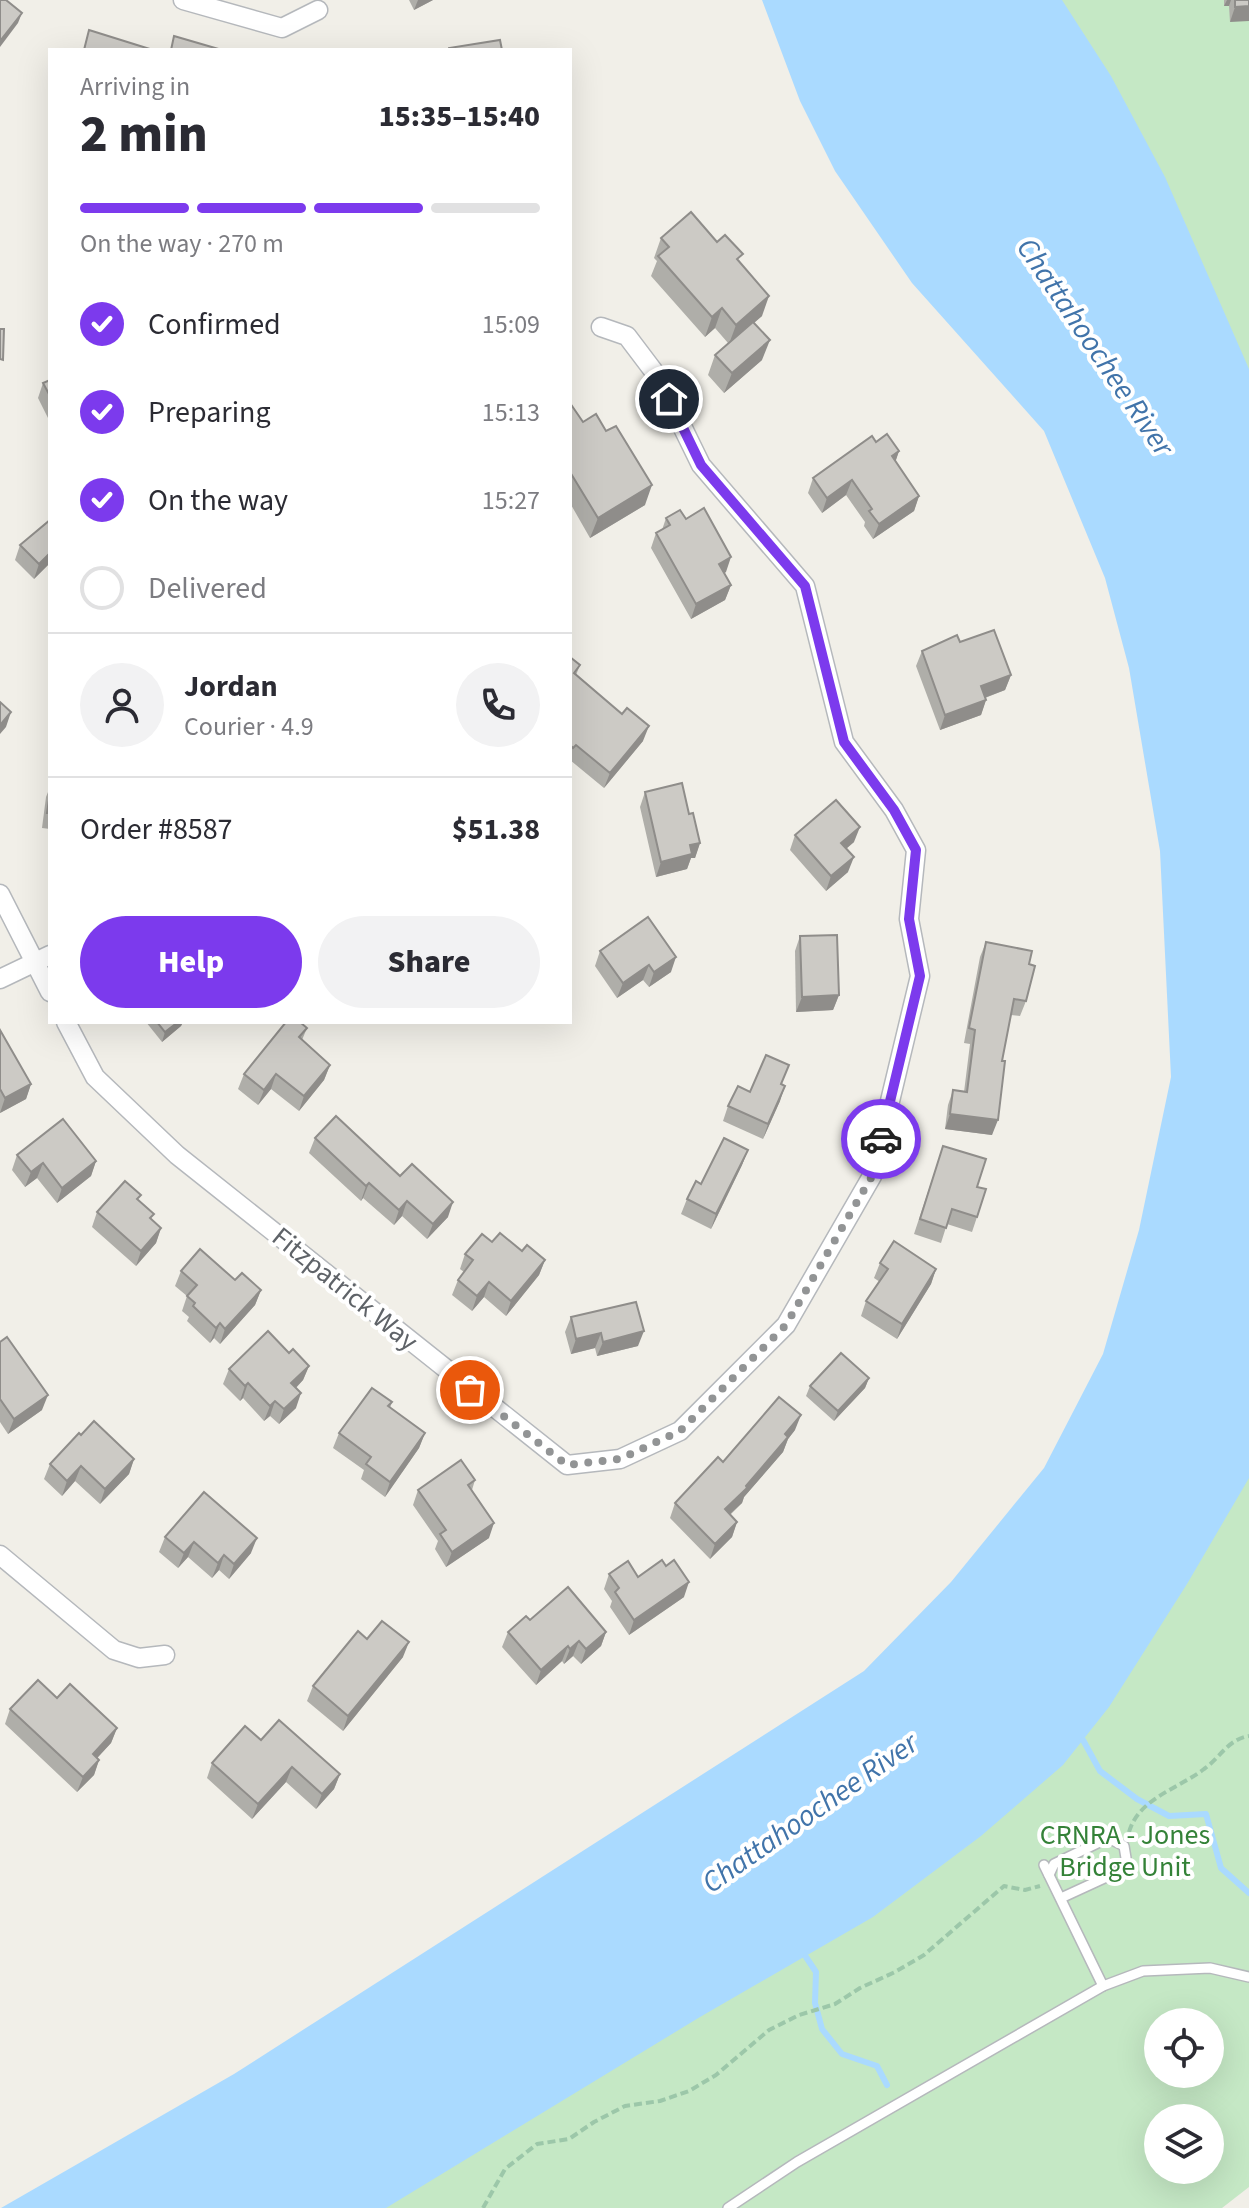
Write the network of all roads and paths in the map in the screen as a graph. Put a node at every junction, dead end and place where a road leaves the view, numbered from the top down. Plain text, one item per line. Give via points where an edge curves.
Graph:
1 (183, 0) edge
2 (318, 10) dead end
3 (601, 327) dead end
4 (0, 894) edge
5 (42, 959) edge
6 (0, 979) edge
7 (48, 984) edge
8 (67, 1024) edge
9 (0, 1555) edge
10 (165, 1655) dead end
11 (1249, 1736) edge
12 (1133, 1818) dead end
13 (1049, 1874) junction
14 (1061, 1898) junction
15 (1249, 1977) edge
16 (1103, 1986) junction
17 (483, 2208) edge
18 (728, 2208) edge

1 - 2 street via 282,28
3 - 8 street, Fitzpatrick Way via 627,336 658,377 701,465 805,586 844,742 916,850 909,919 920,976 872,1176 786,1325 680,1431 620,1459 567,1465 177,1155 95,1077
4 - 5 street
5 - 6 street
5 - 7 street
9 - 10 street via 114,1650 139,1658
11 - 12 path via 1225,1747 1205,1769 1165,1791
13 - 14 lane
13 - 14 lane via 1054,1864 1108,1838 1124,1846 1124,1869
13 - 17 path via 1025,1890 1004,1886 924,1955 835,2004 769,2030 689,2091 625,2106 569,2139 537,2144 505,2169
14 - 16 lane
15 - 16 lane via 1210,1968 1143,1971
16 - 18 lane via 797,2162

